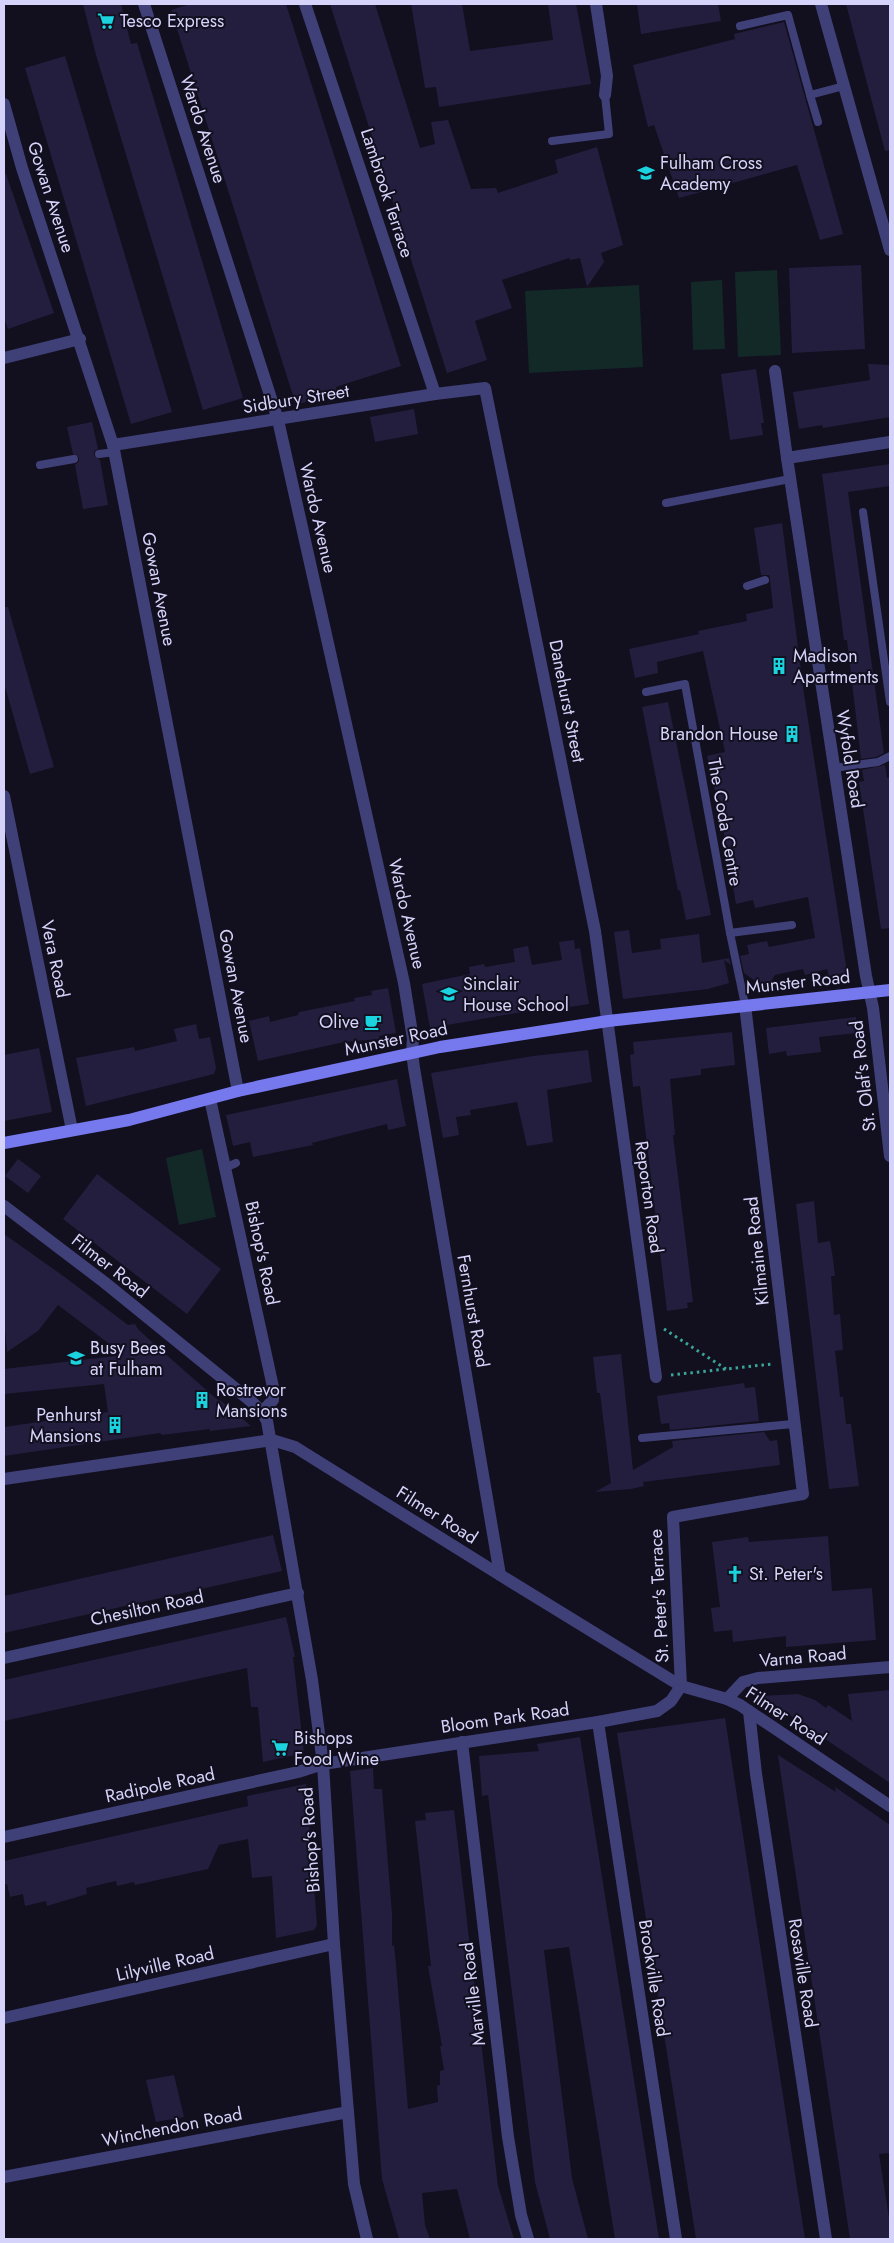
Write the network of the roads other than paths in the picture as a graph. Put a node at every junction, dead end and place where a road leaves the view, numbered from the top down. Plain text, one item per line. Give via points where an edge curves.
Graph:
1 (144, 4) edge
2 (305, 4) edge
3 (596, 4) edge
4 (820, 4) edge
5 (740, 26) dead end
6 (844, 86) junction
7 (605, 95) joint
8 (810, 95) junction
9 (4, 104) edge
10 (818, 122) dead end
11 (552, 141) dead end
12 (890, 250) edge
13 (80, 339) junction
14 (4, 358) edge
15 (775, 371) dead end
16 (485, 388) joint
17 (435, 394) junction
18 (278, 420) junction
19 (890, 442) edge
20 (114, 449) junction
21 (99, 454) dead end
22 (74, 458) dead end
23 (786, 458) junction
24 (40, 465) dead end
25 (790, 479) junction
26 (666, 503) dead end
27 (863, 512) dead end
28 (765, 580) dead end
29 (747, 586) dead end
30 (646, 692) dead end
31 (890, 702) edge
32 (890, 756) edge
33 (834, 768) junction
34 (4, 796) edge
35 (792, 925) dead end
36 (730, 933) junction
37 (890, 990) edge
38 (869, 992) junction
39 (745, 1005) junction
40 (608, 1021) junction
41 (412, 1052) junction
42 (238, 1091) junction
43 (210, 1099) junction
44 (72, 1130) junction
45 (4, 1143) edge
46 (890, 1156) edge
47 (4, 1206) edge
48 (656, 1377) road end
49 (262, 1412) junction
50 (794, 1424) junction
51 (642, 1438) dead end
52 (272, 1440) junction
53 (4, 1479) edge
54 (803, 1494) joint
55 (500, 1575) junction
56 (298, 1593) junction
57 (4, 1658) edge
58 (890, 1667) edge
59 (682, 1686) junction
60 (726, 1699) junction
61 (749, 1711) junction
62 (598, 1722) junction
63 (462, 1742) junction
64 (323, 1764) junction
65 (890, 1806) edge
66 (4, 1837) edge
67 (334, 1944) junction
68 (4, 2018) edge
69 (348, 2112) junction
70 (4, 2178) edge
71 (366, 2239) edge
72 (528, 2239) edge
73 (676, 2239) edge
74 (826, 2239) edge

1 - 18 street, Wardo Avenue
2 - 17 street, Lambrook Terrace
3 - 7 street via 607,76
4 - 6 street
5 - 8 lane via 788,15
6 - 8 lane
6 - 12 street
7 - 11 lane via 609,134
8 - 10 lane
9 - 13 street, Gowan Avenue via 22,168
13 - 14 street
13 - 20 street, Gowan Avenue
15 - 23 street, Wyfold Road
16 - 17 street, Sidbury Street
16 - 40 street, Danehurst Street via 591,912
17 - 18 street, Sidbury Street
18 - 20 street, Sidbury Street
18 - 41 street, Wardo Avenue via 404,984 413,1039
19 - 23 street
20 - 21 lane
20 - 42 street, Gowan Avenue
22 - 24 lane
23 - 25 street, Wyfold Road
25 - 26 lane
25 - 33 street, Wyfold Road via 799,573
27 - 31 lane
28 - 29 lane
30 - 36 lane, The Coda Centre via 685,684
32 - 33 lane via 878,762
33 - 38 street, Wyfold Road
34 - 44 street, Vera Road
35 - 36 lane
36 - 39 lane, The Coda Centre
37 - 38 street, Munster Road
38 - 39 street, Munster Road
38 - 46 street, St. Olaf's Road
39 - 40 street, Munster Road
39 - 50 street, Kilmaine Road
40 - 41 street, Munster Road
40 - 48 street, Reporton Road
41 - 42 street, Munster Road
41 - 55 street, Fernhurst Road
42 - 43 street, Munster Road
43 - 44 street, Munster Road via 129,1120
43 - 49 street, Bishop's Road via 231,1166 273,1387 273,1400
44 - 45 street, Munster Road
47 - 49 street, Filmer Road via 104,1282
49 - 52 street, Filmer Road
50 - 51 lane
50 - 54 street, Kilmaine Road
52 - 53 street
52 - 55 street, Filmer Road via 306,1452
52 - 56 street, Bishop's Road
54 - 59 street, St. Peter's Terrace via 673,1518
55 - 59 street, Filmer Road
56 - 57 street, Chesilton Road
56 - 64 street, Bishop's Road
58 - 60 street, Varna Road via 758,1678 743,1682
59 - 60 street, Filmer Road
59 - 62 street, Bloom Park Road via 671,1701 657,1711
60 - 61 street, Filmer Road
61 - 65 street, Filmer Road
61 - 74 street, Rosaville Road
62 - 63 street, Bloom Park Road
62 - 73 street, Brookville Road
63 - 64 street, Bloom Park Road
63 - 72 street, Marville Road via 508,2137
64 - 66 street, Radipole Road
64 - 67 street, Bishop's Road
67 - 68 street, Lilyville Road
67 - 69 street, Bishop's Road
69 - 70 street, Winchendon Road
69 - 71 street, Bishop's Road via 354,2184

